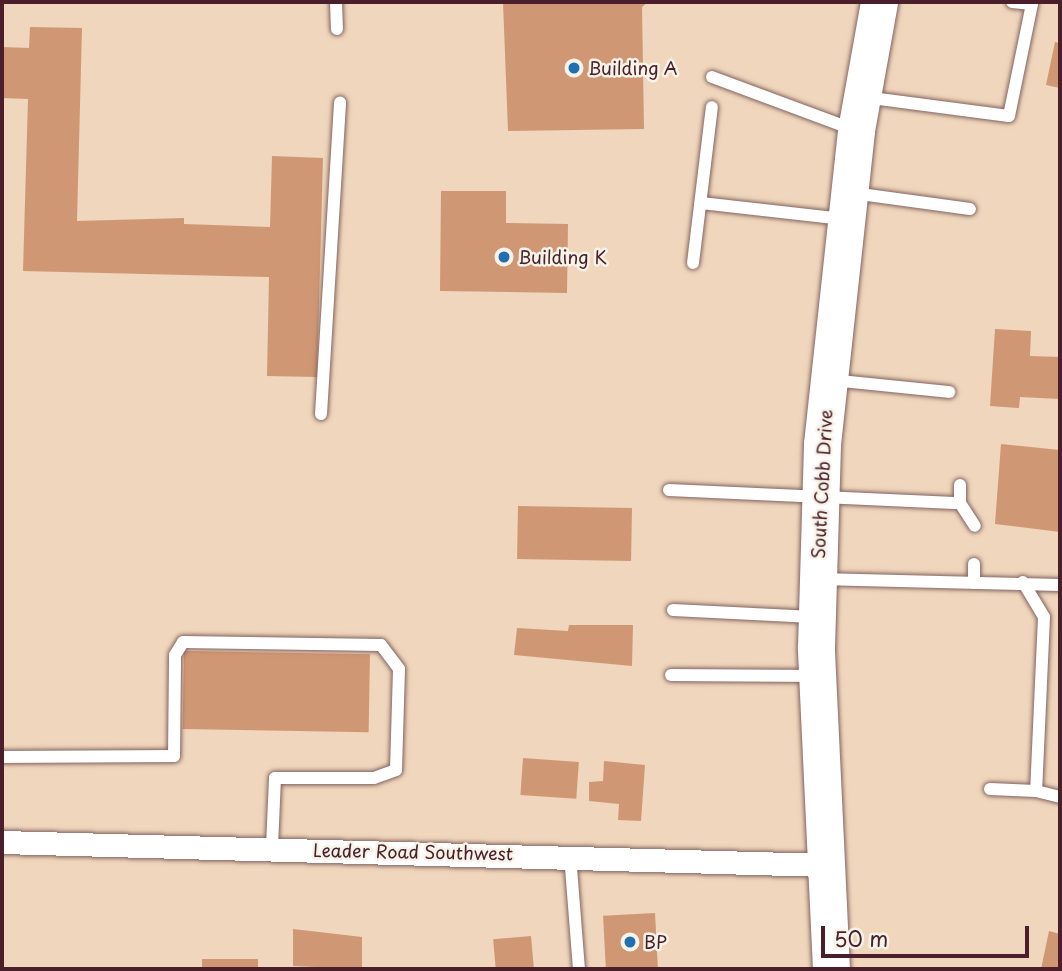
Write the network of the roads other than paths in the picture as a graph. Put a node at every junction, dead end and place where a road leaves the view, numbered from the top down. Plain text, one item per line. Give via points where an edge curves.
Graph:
1 (336, 2) edge
2 (879, 2) edge
3 (1012, 2) edge
4 (337, 29) dead end
5 (712, 77) dead end
6 (340, 103) dead end
7 (712, 107) dead end
8 (858, 113) junction
9 (701, 203) junction
10 (846, 206) junction
11 (970, 209) dead end
12 (693, 263) dead end
13 (827, 380) junction
14 (949, 392) dead end
15 (321, 414) dead end
16 (960, 485) dead end
17 (669, 490) dead end
18 (820, 495) junction
19 (960, 503) junction
20 (975, 526) dead end
21 (974, 564) dead end
22 (818, 579) junction
23 (1023, 582) junction
24 (974, 583) junction
25 (1060, 585) edge
26 (673, 610) dead end
27 (817, 617) junction
28 (671, 675) dead end
29 (817, 676) junction
30 (2, 757) edge
31 (990, 789) dead end
32 (1036, 791) junction
33 (1060, 797) edge
34 (2, 845) edge
35 (272, 848) junction
36 (570, 855) junction
37 (824, 865) junction
38 (579, 969) edge
39 (831, 969) edge

1 - 4 lane
2 - 8 main road, South Cobb Drive
3 - 8 lane via 1032,5 1009,116
5 - 8 lane
6 - 15 lane
7 - 9 lane
8 - 10 main road, South Cobb Drive
9 - 10 lane
9 - 12 lane
10 - 11 lane
10 - 13 main road, South Cobb Drive
13 - 14 lane
13 - 18 main road, South Cobb Drive
16 - 19 lane
17 - 18 lane
18 - 19 lane
18 - 22 main road, South Cobb Drive
19 - 20 lane
21 - 24 lane
22 - 24 lane
22 - 27 main road, South Cobb Drive
23 - 24 lane
23 - 25 lane
23 - 32 lane via 1044,617
26 - 27 lane
27 - 29 main road, South Cobb Drive
28 - 29 lane
29 - 37 main road, South Cobb Drive
30 - 35 lane via 174,756 175,655 183,642 381,645 399,669 396,769 374,778 275,778
31 - 32 lane
32 - 33 lane
34 - 35 street, Leader Road Southwest
35 - 36 street, Leader Road Southwest
36 - 37 street, Leader Road Southwest
36 - 38 lane
37 - 39 main road, South Cobb Drive

